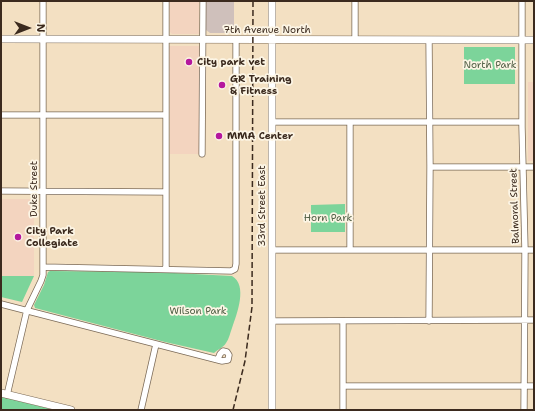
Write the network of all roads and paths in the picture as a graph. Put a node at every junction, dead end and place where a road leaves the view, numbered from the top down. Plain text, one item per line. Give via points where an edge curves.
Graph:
1 (43, 1) edge
2 (166, 1) edge
3 (203, 1) edge
4 (272, 1) edge
5 (355, 1) edge
6 (522, 1) edge
7 (1, 39) edge
8 (43, 39) junction
9 (165, 39) junction
10 (203, 40) junction
11 (236, 40) junction
12 (272, 40) junction
13 (355, 40) junction
14 (429, 40) junction
15 (523, 40) junction
16 (534, 40) edge
17 (1, 115) edge
18 (42, 115) junction
19 (165, 115) junction
20 (272, 122) junction
21 (350, 122) junction
22 (430, 122) junction
23 (522, 122) junction
24 (202, 154) dead end
25 (430, 167) junction
26 (523, 167) junction
27 (534, 167) edge
28 (1, 191) edge
29 (42, 192) junction
30 (165, 192) junction
31 (350, 249) junction
32 (429, 249) junction
33 (272, 250) junction
34 (525, 250) junction
35 (534, 250) edge
36 (43, 267) junction
37 (166, 269) junction
38 (1, 304) edge
39 (28, 310) junction
40 (524, 320) junction
41 (534, 320) edge
42 (272, 321) junction
43 (343, 321) junction
44 (429, 321) junction
45 (156, 344) junction
46 (218, 359) dead end
47 (344, 386) junction
48 (524, 386) junction
49 (534, 386) edge
50 (4, 394) edge
51 (71, 410) edge
52 (141, 410) edge
53 (272, 410) edge
54 (344, 410) edge
55 (524, 410) edge

1 - 8 street, Duke Street
2 - 9 street
3 - 10 street
4 - 12 street, 33rd Street East
5 - 13 street
6 - 15 street, Balmoral Street
7 - 8 street, 7th Avenue North
8 - 9 street, 7th Avenue North
8 - 18 street, Duke Street
9 - 10 street, 7th Avenue North
9 - 19 street
10 - 11 street, 7th Avenue North
10 - 24 street
11 - 12 street, 7th Avenue North
11 - 37 street via 235,269
12 - 13 street, 7th Avenue North
12 - 20 street, 33rd Street East
13 - 14 street, 7th Avenue North
14 - 15 street, 7th Avenue North
14 - 22 street
15 - 16 street, 7th Avenue North
15 - 23 street, Balmoral Street
17 - 18 street
18 - 19 street
18 - 29 street, Duke Street
19 - 30 street
20 - 21 street
20 - 33 street, 33rd Street East
21 - 22 street
21 - 31 street
22 - 23 street
22 - 25 street
23 - 26 street, Balmoral Street
25 - 26 street
25 - 32 street
26 - 27 street
26 - 34 street, Balmoral Street
28 - 29 street
29 - 30 street
29 - 36 street, Duke Street
30 - 37 street
31 - 32 street
31 - 33 street
32 - 34 street
32 - 44 street
33 - 42 street, 33rd Street East
34 - 35 street
34 - 40 street, Balmoral Street
36 - 37 street
36 - 39 street, Duke Street via 41,281
38 - 39 street
39 - 45 street
39 - 50 street, Duke Street
40 - 41 street
40 - 44 street
40 - 48 street, Balmoral Street
42 - 43 street
42 - 53 street, 33rd Street East
43 - 44 street
43 - 47 street
45 - 46 street
45 - 52 street
47 - 48 street
47 - 54 street
48 - 49 street
48 - 55 street, Balmoral Street
50 - 51 street

